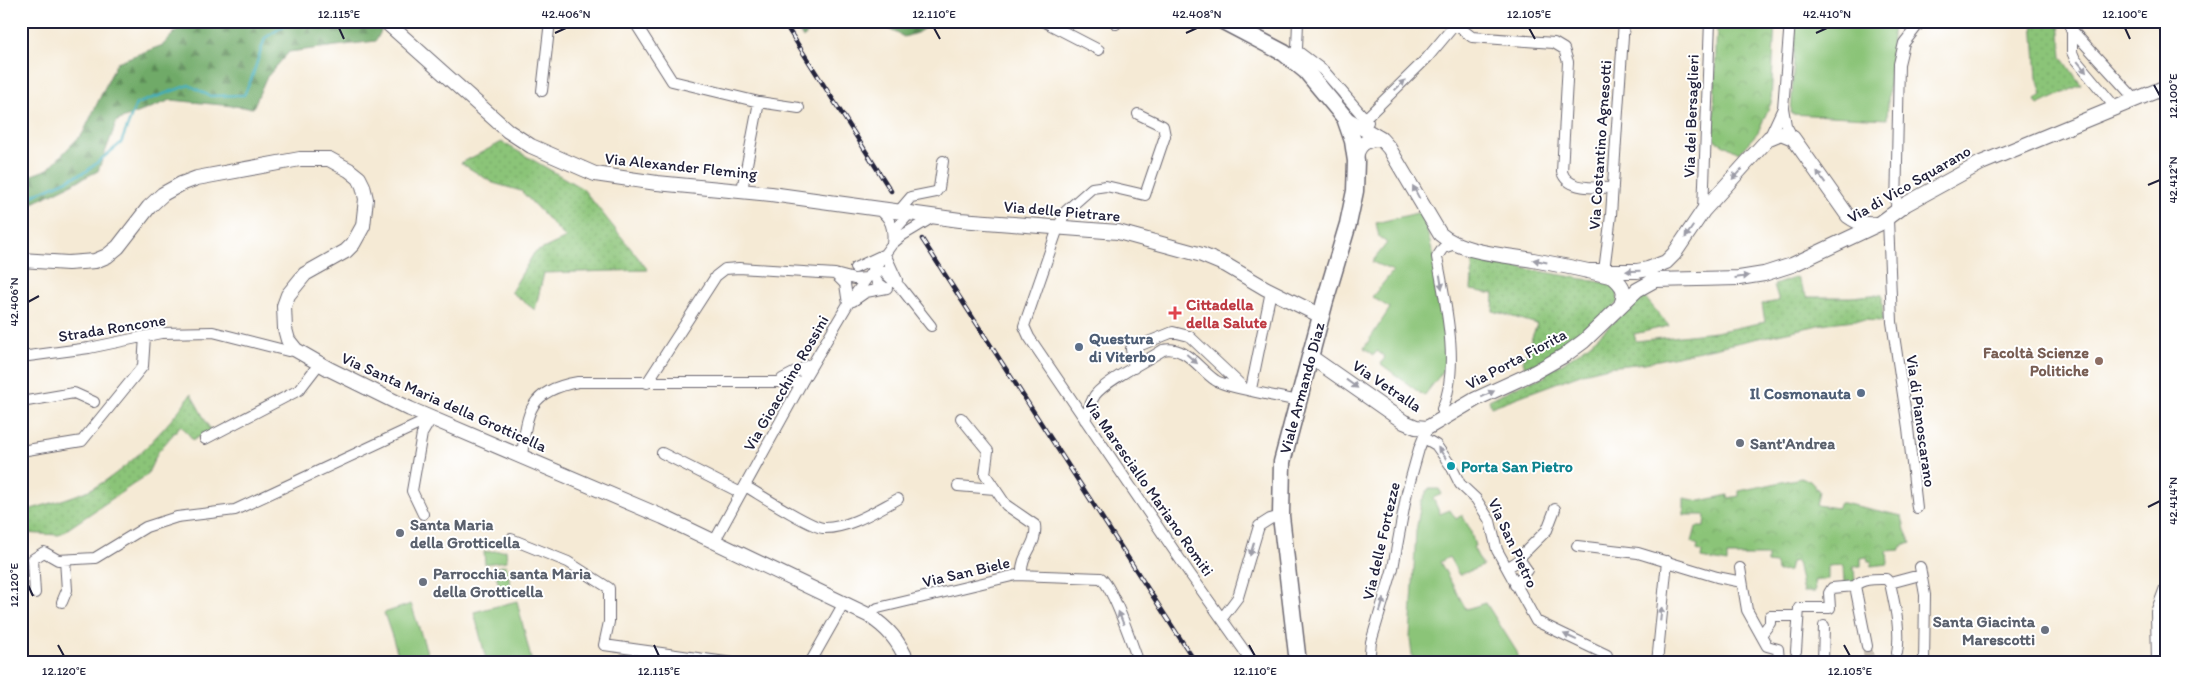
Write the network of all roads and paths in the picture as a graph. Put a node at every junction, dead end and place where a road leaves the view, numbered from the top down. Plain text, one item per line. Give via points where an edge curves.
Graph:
1 (385, 21) edge
2 (550, 21) edge
3 (634, 21) edge
4 (1043, 21) edge
5 (1223, 21) edge
6 (1298, 21) edge
7 (1624, 21) edge
8 (1710, 21) edge
9 (1790, 21) edge
10 (1922, 21) edge
11 (1457, 23) edge
12 (2071, 25) edge
13 (1099, 50) dead end
14 (1293, 54) junction
15 (2166, 87) edge
16 (542, 91) dead end
17 (2135, 99) junction
18 (759, 102) junction
19 (2115, 107) junction
20 (799, 108) dead end
21 (1783, 108) junction
22 (1138, 114) dead end
23 (1346, 118) junction
24 (1365, 118) junction
25 (1769, 138) junction
26 (1793, 138) junction
27 (1381, 139) junction
28 (943, 161) dead end
29 (1356, 161) junction
30 (1613, 188) junction
31 (742, 190) junction
32 (876, 208) junction
33 (1703, 211) junction
34 (904, 212) junction
35 (1848, 216) junction
36 (933, 217) junction
37 (1888, 218) junction
38 (1058, 228) junction
39 (898, 233) junction
40 (1455, 244) junction
41 (1839, 244) junction
42 (885, 254) junction
43 (1674, 254) junction
44 (21, 260) edge
45 (855, 268) junction
46 (1588, 271) junction
47 (1604, 271) junction
48 (835, 274) junction
49 (869, 274) junction
50 (1694, 278) junction
51 (885, 288) junction
52 (900, 288) junction
53 (1271, 291) junction
54 (848, 304) junction
55 (1621, 305) junction
56 (1321, 316) junction
57 (931, 326) dead end
58 (145, 336) junction
59 (296, 350) junction
60 (21, 357) edge
61 (1312, 357) junction
62 (319, 364) junction
63 (1134, 368) junction
64 (798, 378) junction
65 (776, 381) junction
66 (647, 383) junction
67 (1247, 389) junction
68 (791, 401) junction
69 (1298, 401) junction
70 (21, 402) edge
71 (94, 402) dead end
72 (1445, 417) junction
73 (432, 418) junction
74 (961, 418) dead end
75 (1085, 420) junction
76 (1426, 433) junction
77 (205, 439) dead end
78 (21, 451) edge
79 (662, 453) dead end
80 (522, 456) junction
81 (958, 486) dead end
82 (995, 489) junction
83 (743, 490) junction
84 (898, 499) dead end
85 (1918, 508) dead end
86 (1555, 509) dead end
87 (423, 514) dead end
88 (1281, 516) junction
89 (511, 539) dead end
90 (714, 542) junction
91 (1577, 546) dead end
92 (65, 560) junction
93 (1520, 560) junction
94 (1666, 561) junction
95 (1506, 568) junction
96 (1740, 568) dead end
97 (1022, 575) junction
98 (1742, 582) junction
99 (1890, 583) junction
100 (1515, 585) junction
101 (2166, 585) edge
102 (1855, 586) junction
103 (36, 593) dead end
104 (62, 602) dead end
105 (844, 603) junction
106 (868, 615) junction
107 (1798, 616) junction
108 (1223, 618) junction
109 (1824, 626) dead end
110 (1761, 634) junction
111 (1867, 646) tunnel mouth
112 (1796, 650) tunnel mouth
113 (1897, 653) dead end
114 (1824, 661) edge
115 (728, 662) edge
116 (1778, 662) edge
117 (2166, 662) edge
118 (810, 663) edge
119 (908, 663) edge
120 (1139, 663) edge
121 (1253, 663) edge
122 (1298, 663) edge
123 (1369, 663) edge
124 (1608, 663) edge
125 (1657, 663) edge
126 (1924, 663) edge
127 (2157, 663) edge
128 (2162, 663) edge

1 - 31 main road, Via Alexander Fleming via 508,131 554,157 595,174
2 - 16 street
3 - 18 street via 672,81
4 - 13 street
5 - 14 main road
6 - 14 street
7 - 30 street, Via Costantino Agnesotti
8 - 33 street, Via dei Bersaglieri
9 - 21 street
10 - 37 street, Via di Pianoscarano via 1904,43 1899,64
24 -> 11 street via 1427,58
11 - 30 street via 1472,37 1554,43 1564,49 1568,62 1562,172 1575,186
12 - 17 street
12 -> 19 street via 2075,59
14 - 23 main road
14 - 24 street via 1324,71
15 - 17 main road, Via di Vico Squarano
17 - 19 main road, Via di Vico Squarano
18 - 20 street
18 - 31 street
19 - 37 main road, Via di Vico Squarano via 1981,163 1923,194
21 - 25 street
21 - 26 street via 1786,125
22 - 38 street via 1163,126 1164,136 1145,195 1106,186 1092,188 1066,211
23 - 27 main road
23 - 29 main road, Viale Armando Diaz
24 - 27 street
25 - 26 main road via 1781,133
25 -> 33 main road
35 -> 26 main road
27 - 29 main road via 1362,144
40 -> 27 main road via 1440,234 1410,180
28 - 34 street via 936,192 911,197
29 - 56 main road, Viale Armando Diaz via 1352,208
30 - 47 street, Via Costantino Agnesotti
31 - 32 main road, Via Alexander Fleming
32 - 34 main road, Via delle Pietrare
32 - 39 street via 887,215
33 -> 43 main road
34 - 36 main road, Via delle Pietrare
34 - 39 street
35 - 37 main road via 1866,225
35 - 41 main road via 1846,236
36 - 38 main road, Via delle Pietrare
36 - 39 street
37 - 41 main road, Via di Vico Squarano
37 - 85 street, Via di Pianoscarano via 1892,318
38 - 53 main road, Via delle Pietrare via 1118,232 1202,255
38 - 75 street, Via Maresciallo Mariano Romiti via 1024,326
39 - 42 street, Via Gioacchino Rossini
46 -> 40 main road
40 -> 72 street via 1443,248 1438,257 1448,324 1451,377 1442,410
50 -> 41 main road, Via di Vico Squarano via 1739,278 1764,274
42 - 45 street
42 - 49 street, Via Gioacchino Rossini
42 - 52 street
43 -> 47 main road via 1666,262 1648,270
43 - 50 main road via 1673,264 1677,271
44 - 59 main road via 95,261 118,247 150,207 163,194 181,184 197,178 300,159 329,159 359,178 366,199 364,218 354,244 305,274 288,295 284,306 285,329
45 - 48 street
45 - 49 street
46 - 47 main road
46 - 55 main road via 1613,277 1621,284 1625,294
48 - 49 street via 854,279
48 - 54 street via 844,284
48 - 66 street via 739,268 725,270 716,276
49 - 51 street
49 - 52 street via 883,271
49 - 54 street, Via Gioacchino Rossini
50 - 55 main road, Via di Vico Squarano via 1655,280 1644,284
51 - 52 street
51 - 54 street via 866,292
52 - 57 street
53 - 56 main road, Via delle Pietrare
53 - 67 street
54 - 64 street, Via Gioacchino Rossini via 813,363
72 -> 55 main road, Via Porta Fiorita via 1565,355
56 - 61 main road, Viale Armando Diaz
58 - 59 street, Strada Roncone via 213,332 288,351
58 - 60 street, Strada Roncone
58 - 78 street via 143,366 82,441
59 - 62 main road, Via Santa Maria della Grotticella
61 - 69 main road, Viale Armando Diaz
61 -> 76 main road, Via Vetralla via 1404,422
62 - 73 main road, Via Santa Maria della Grotticella
62 - 77 street via 299,390
63 -> 67 street via 1171,348 1181,351 1216,381
63 - 67 street via 1131,349 1173,332 1189,336
63 - 75 street via 1096,394
64 - 65 street
64 - 68 street, Via Gioacchino Rossini
65 - 66 street
65 - 68 street
66 - 80 street via 578,382 559,386 532,405
67 - 69 street
68 - 83 street, Via Gioacchino Rossini
69 - 88 main road, Viale Armando Diaz via 1282,462
70 - 71 street via 74,393
72 - 76 main road, Via Vetralla
73 - 80 main road, Via Santa Maria della Grotticella
73 - 87 street via 422,434 412,491
73 - 92 street via 235,510 176,516 146,527 95,558
74 - 82 street via 988,451 985,474
75 - 108 street, Via Maresciallo Mariano Romiti
95 -> 76 street, Via San Pietro via 1497,550 1490,521
123 -> 76 street, Via delle Fortezze via 1371,642 1393,568 1407,492
79 - 83 street
80 - 90 main road, Via Santa Maria della Grotticella
81 - 82 street
82 - 97 street via 1006,505 1035,525 1037,535 1021,564
83 - 84 street via 822,528 856,521
83 - 90 street, Via Gioacchino Rossini
86 - 93 street via 1547,530 1522,554
88 -> 108 street via 1259,526 1238,597
88 - 122 main road, Viale Armando Diaz
89 - 115 street via 568,562 609,588 604,645
90 - 105 main road, Via Santa Maria della Grotticella
91 - 94 street via 1638,553
92 - 103 street via 44,552 34,559
92 - 104 street via 67,590
93 - 95 street
93 - 100 street via 1527,570
94 - 98 street
125 -> 94 street
95 - 100 street, Via San Pietro
96 - 98 street
97 - 106 street, Via San Biele via 878,608
120 -> 97 street, Via San Biele via 1112,595 1101,578
98 - 110 street via 1747,610
99 - 102 street via 1886,579 1872,579
99 - 113 street via 1899,642
99 - 126 street via 1920,571 1925,595
124 -> 100 street, Via San Pietro via 1607,655 1536,621
101 - 127 street via 2156,612
102 - 107 street via 1832,588 1830,608 1799,608
102 - 111 street
105 - 106 main road, Via Santa Maria della Grotticella
105 - 118 street
106 - 119 main road, Via Santa Maria della Grotticella via 900,643
107 - 110 street via 1770,616 1770,624
107 - 112 street
108 - 121 street, Via Maresciallo Mariano Romiti
109 - 114 street
110 - 116 street via 1767,646 1778,649
117 - 128 street

